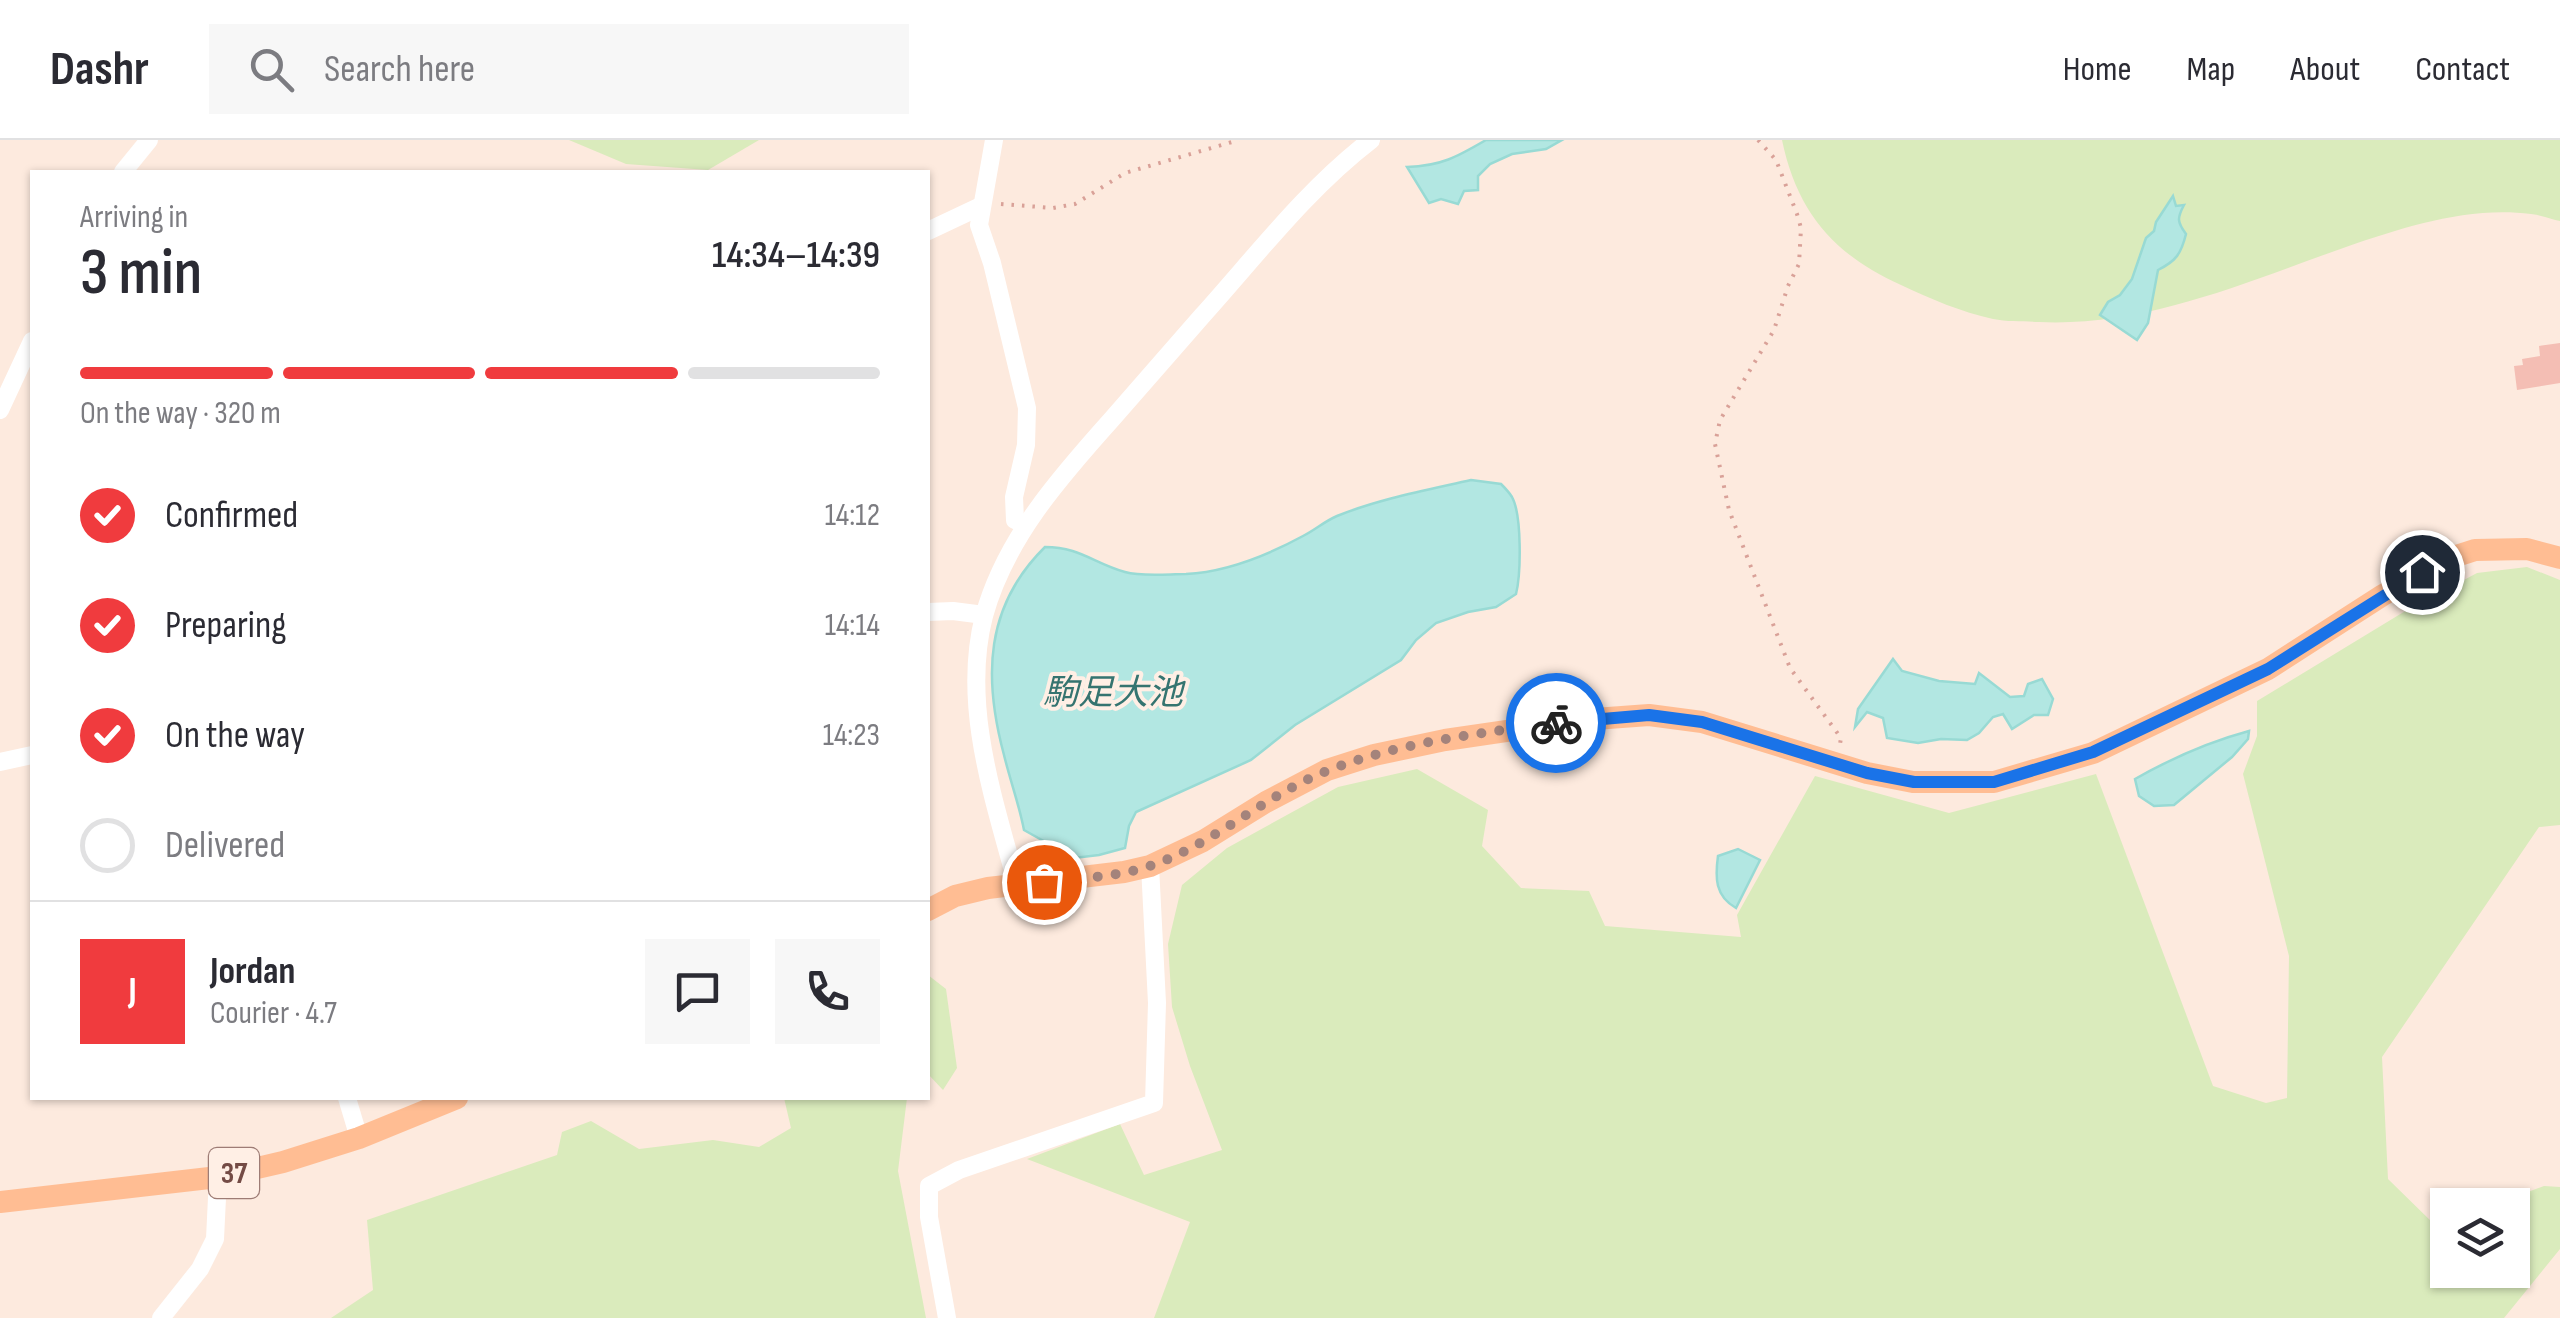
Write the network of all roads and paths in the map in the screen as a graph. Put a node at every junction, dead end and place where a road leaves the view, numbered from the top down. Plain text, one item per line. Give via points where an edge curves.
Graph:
1 (149, 140) edge
2 (994, 140) edge
3 (1239, 140) edge
4 (1371, 140) edge
5 (1758, 140) edge
6 (126, 170) edge
7 (982, 206) junction
8 (930, 229) edge
9 (30, 345) edge
10 (0, 410) edge
11 (1025, 526) junction
12 (2560, 558) edge
13 (930, 612) edge
14 (984, 616) junction
15 (30, 755) edge
16 (0, 762) edge
17 (1837, 764) junction
18 (1150, 866) junction
19 (1017, 885) junction
20 (930, 909) edge
21 (348, 1100) edge
22 (452, 1100) edge
23 (359, 1138) junction
24 (218, 1177) junction
25 (0, 1202) edge
26 (160, 1318) edge
27 (947, 1318) edge

1 - 6 street
2 - 7 street
3 - 7 path via 1125,173 1075,204
4 - 11 street via 1290,217 1074,461
5 - 17 path via 1776,160 1797,214 1799,264 1774,330 1720,420 1714,444 1729,510 1790,668 1841,738
7 - 8 street
7 - 11 street via 979,225 1027,408 1014,498 1015,520
9 - 10 street
11 - 14 street
12 - 17 main road via 2527,549 2475,550 2448,559 2268,669 2093,752 2042,769 1952,784
13 - 14 street
14 - 19 street via 977,703 986,768
15 - 16 street
17 - 18 main road via 1702,722 1649,715 1528,727 1374,754 1328,770
18 - 19 main road
18 - 27 street via 1154,1104 929,1186
19 - 20 main road via 955,896
21 - 23 street
22 - 23 main road, 37
23 - 24 main road, 37
24 - 25 main road, 37
24 - 26 street via 215,1239

